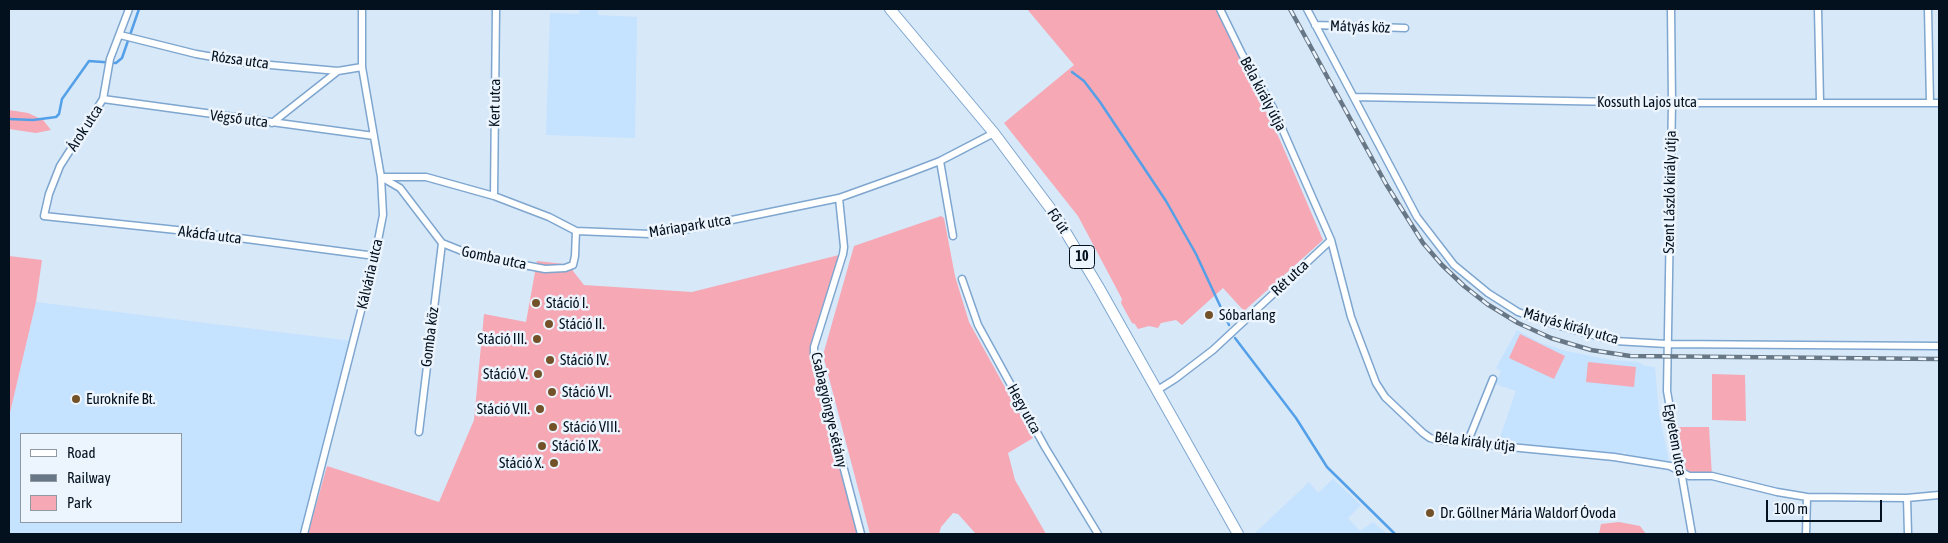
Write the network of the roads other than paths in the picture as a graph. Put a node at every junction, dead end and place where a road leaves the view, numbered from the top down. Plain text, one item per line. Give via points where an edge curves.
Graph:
1 (129, 9) edge
2 (362, 9) edge
3 (496, 9) edge
4 (890, 9) edge
5 (1220, 9) edge
6 (1307, 9) edge
7 (1671, 9) edge
8 (1818, 9) edge
9 (1928, 9) edge
10 (1315, 25) junction
11 (1405, 28) dead end
12 (121, 35) junction
13 (362, 67) junction
14 (338, 71) junction
15 (1354, 97) junction
16 (103, 99) junction
17 (1820, 102) junction
18 (1930, 102) junction
19 (1672, 103) junction
20 (1939, 103) edge
21 (272, 123) junction
22 (994, 133) junction
23 (374, 136) junction
24 (940, 161) junction
25 (381, 178) junction
26 (494, 196) junction
27 (838, 198) junction
28 (44, 216) joint
29 (576, 231) junction
30 (953, 236) dead end
31 (1331, 240) junction
32 (442, 243) junction
33 (375, 256) junction
34 (962, 278) dead end
35 (1667, 344) junction
36 (1939, 346) edge
37 (1493, 379) dead end
38 (1156, 391) junction
39 (419, 432) dead end
40 (1468, 441) junction
41 (1680, 471) junction
42 (1939, 496) edge
43 (1807, 497) junction
44 (1907, 498) junction
45 (304, 534) edge
46 (861, 534) edge
47 (1098, 534) edge
48 (1238, 534) edge
49 (1692, 534) edge
50 (1806, 534) edge
51 (1908, 534) edge

1 - 12 street, Árok utca
2 - 13 street, Kálvária utca
3 - 26 street, Kert utca
4 - 22 main road, Fő út / 10
5 - 31 street, Béla király útja via 1273,108
6 - 10 street, Mátyás király utca
7 - 19 street, Szent László király útja
8 - 17 street
9 - 18 street
10 - 11 street, Mátyás köz
10 - 15 street, Mátyás király utca
12 - 14 street, Rózsa utca via 196,54
12 - 16 street, Árok utca via 110,63
13 - 14 street, Rózsa utca
13 - 23 street, Kálvária utca
14 - 21 street
15 - 19 street, Kossuth Lajos utca
15 - 35 street, Mátyás király utca via 1417,218 1454,265 1488,294 1518,312 1553,324 1615,341
16 - 21 street, Végső utca
16 - 28 street, Árok utca via 60,166
17 - 18 street, Kossuth Lajos utca
17 - 19 street, Kossuth Lajos utca
18 - 20 street, Kossuth Lajos utca
19 - 35 street, Szent László király útja
21 - 23 street, Végső utca
22 - 24 street, Máriapark utca
22 - 38 main road, Fő út / 10 via 1038,190 1076,248
23 - 25 street, Kálvária utca
24 - 27 street, Máriapark utca
24 - 30 street
25 - 26 street, Máriapark utca via 426,177
25 - 32 street, Gomba utca via 400,188
25 - 33 street, Kálvária utca via 383,215
26 - 29 street, Máriapark utca
27 - 29 street, Máriapark utca via 650,234
27 - 46 street, Csabagyöngye sétány via 843,254 814,355
28 - 33 street, Akácfa utca
29 - 32 street, Gomba utca via 573,265 566,268 545,269 472,255
31 - 38 street, Rét utca via 1205,357
31 - 40 street, Béla király útja via 1355,332 1385,397 1430,438
32 - 39 street, Gomba köz
33 - 45 street, Kálvária utca
34 - 47 street, Hegy utca via 978,325 1045,447
35 - 36 street, Mátyás király utca
35 - 41 street, Egyetem utca via 1667,398
37 - 40 street
38 - 48 main road, Fő út / 10
40 - 41 street, Béla király útja via 1614,457 1670,466
41 - 43 street, Béla király útja via 1689,476 1712,476
41 - 49 street, Egyetem utca
42 - 44 street, Béla király útja
43 - 44 street, Béla király útja
43 - 50 street
44 - 51 street

